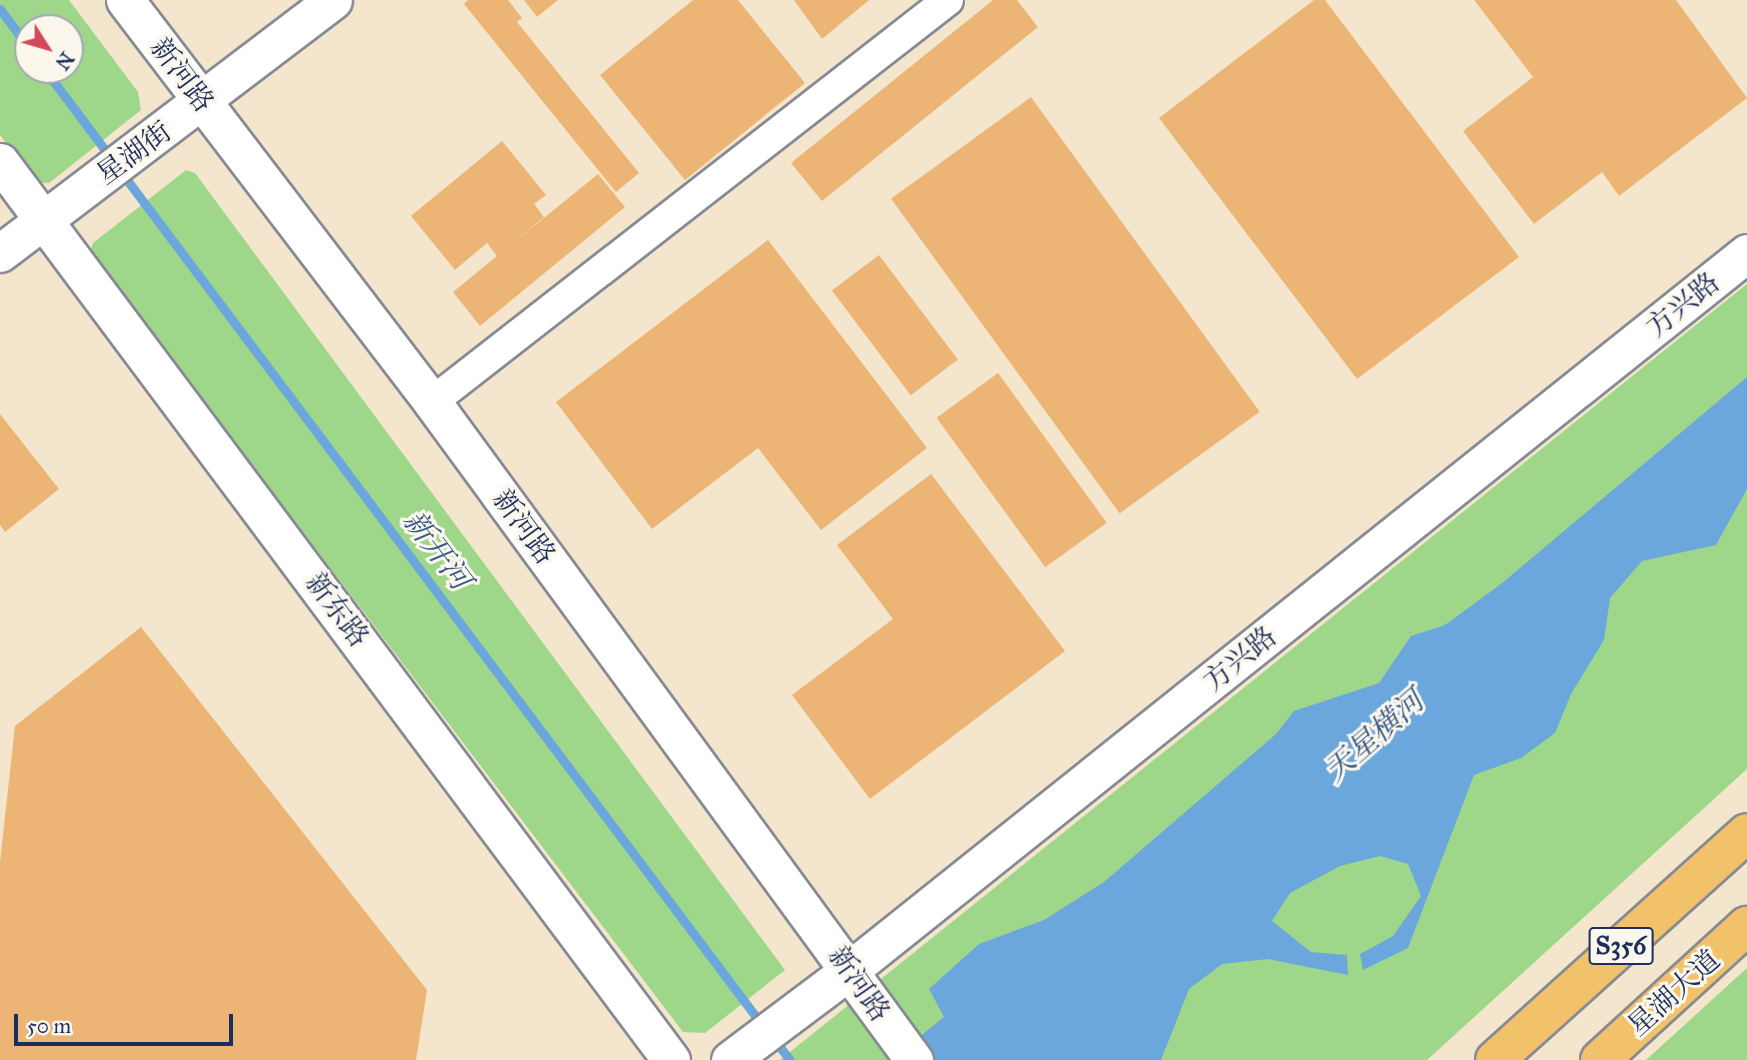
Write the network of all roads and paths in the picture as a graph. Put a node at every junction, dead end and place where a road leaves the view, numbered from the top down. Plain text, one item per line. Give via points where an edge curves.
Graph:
1 (125, 0) edge
2 (333, 0) edge
3 (948, 0) edge
4 (203, 103) junction
5 (0, 162) edge
6 (45, 219) junction
7 (1747, 253) edge
8 (0, 254) edge
9 (432, 402) junction
10 (1747, 832) edge
11 (1747, 926) edge
12 (851, 970) junction
13 (733, 1058) edge
14 (671, 1060) edge
15 (914, 1060) edge
16 (1495, 1060) edge
17 (1600, 1060) edge

1 - 4 street, 新河路
2 - 4 street, 星湖街
3 - 9 street
4 - 6 street, 星湖街
4 - 9 street, 新河路
5 - 6 street, 新东路
6 - 8 street, 星湖街
6 - 14 street, 新东路
7 - 12 street, 方兴路
9 - 12 street, 新河路
10 - 16 main road, S356
11 - 17 main road, 星湖大道 / S356
12 - 13 street, 方兴路
12 - 15 street, 新河路

